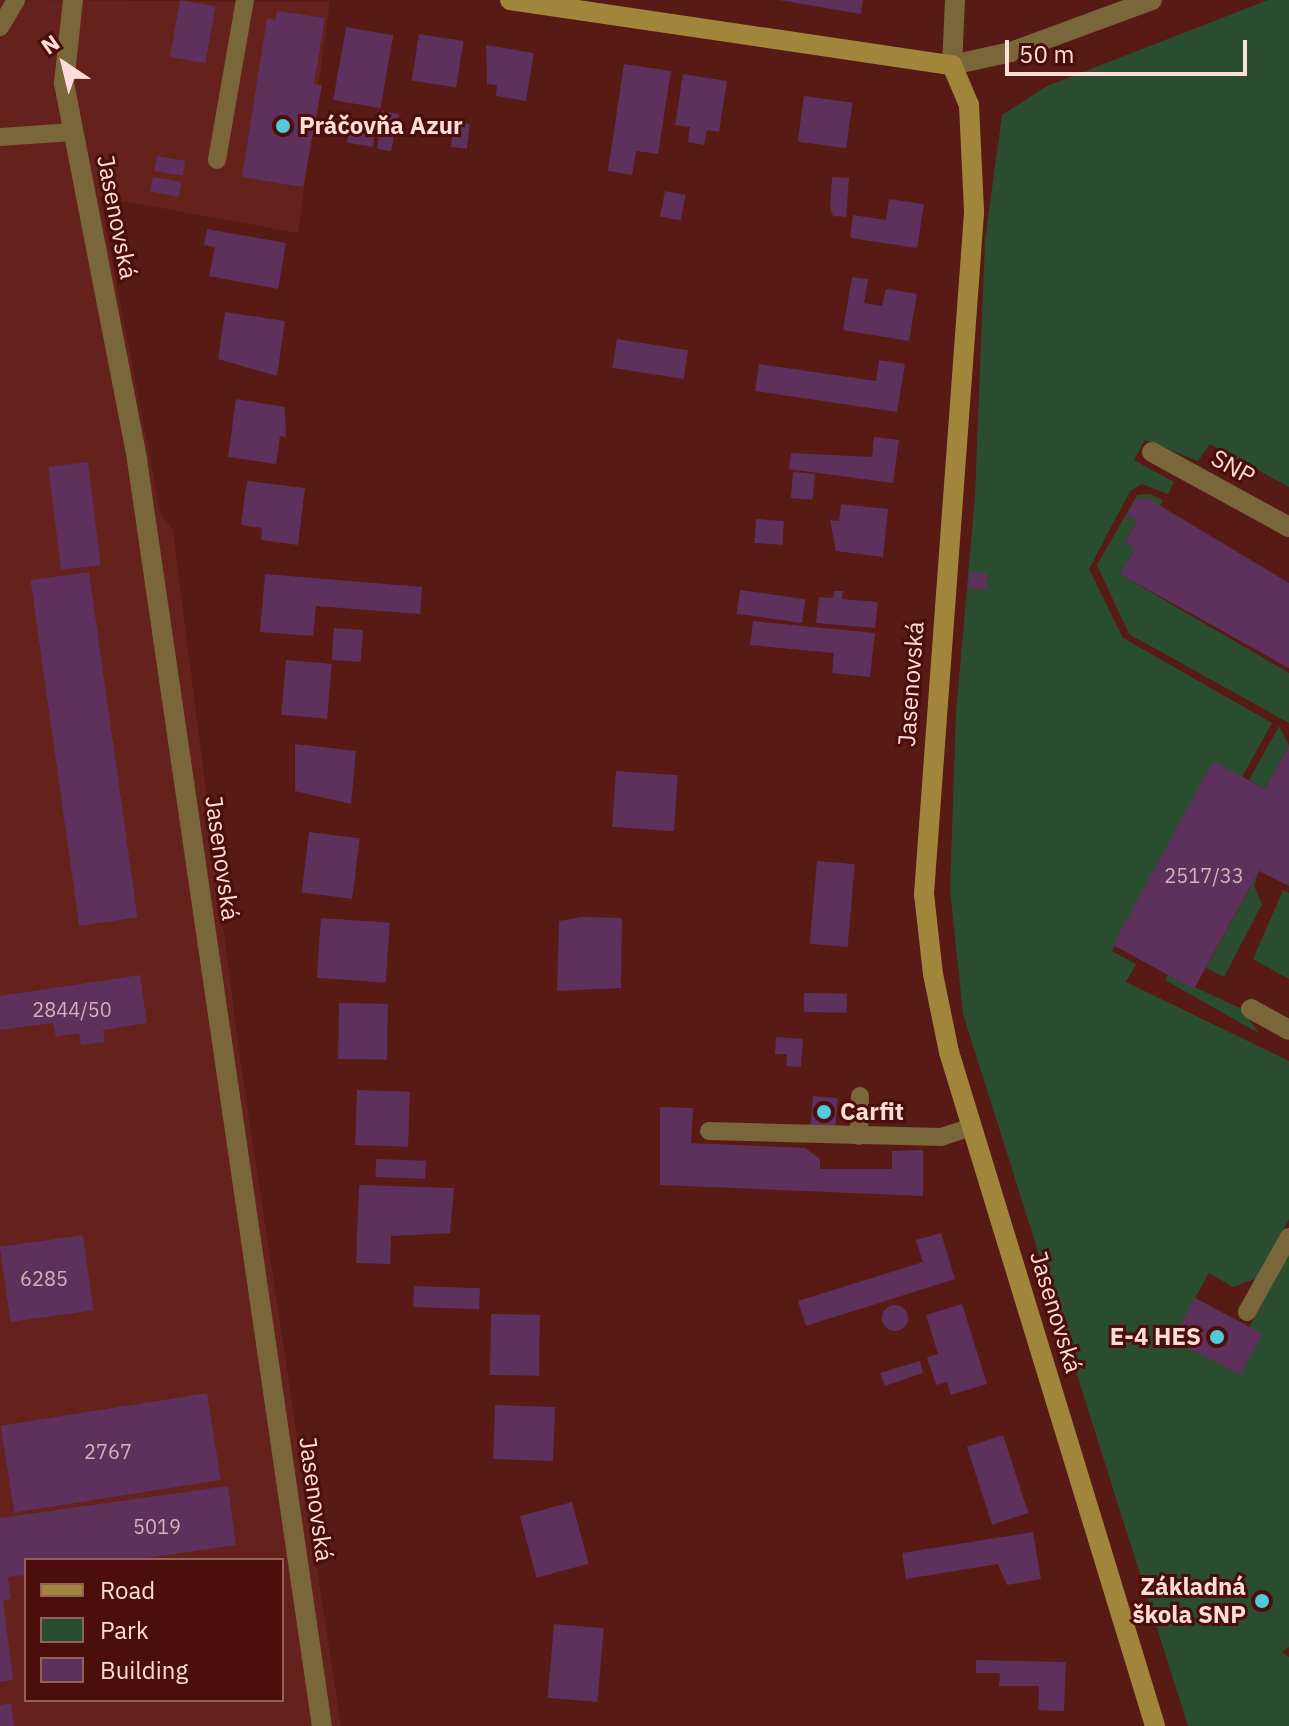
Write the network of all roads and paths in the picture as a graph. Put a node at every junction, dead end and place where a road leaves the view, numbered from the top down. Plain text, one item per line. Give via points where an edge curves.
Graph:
1 (16, 0) edge
2 (73, 0) edge
3 (245, 0) edge
4 (510, 0) edge
5 (955, 0) edge
6 (1152, 0) edge
7 (0, 27) edge
8 (952, 65) junction
9 (73, 132) junction
10 (0, 137) edge
11 (217, 160) dead end
12 (1152, 452) dead end
13 (1289, 527) edge
14 (1251, 1009) dead end
15 (1289, 1030) edge
16 (860, 1096) dead end
17 (972, 1127) junction
18 (709, 1131) dead end
19 (859, 1136) junction
20 (1289, 1237) edge
21 (1247, 1312) dead end
22 (322, 1726) edge
23 (1155, 1726) edge

1 - 7 lane
2 - 9 street, Jasenovská via 64,83
3 - 11 lane
4 - 8 street
5 - 8 street
6 - 8 street via 1011,52
8 - 17 street, Jasenovská via 969,105 974,213 924,894 933,974
9 - 10 lane
9 - 22 street, Jasenovská via 137,460
12 - 13 street, SNP
14 - 15 street
16 - 19 lane
17 - 19 lane via 941,1137
17 - 23 street, Jasenovská
18 - 19 lane
20 - 21 lane

